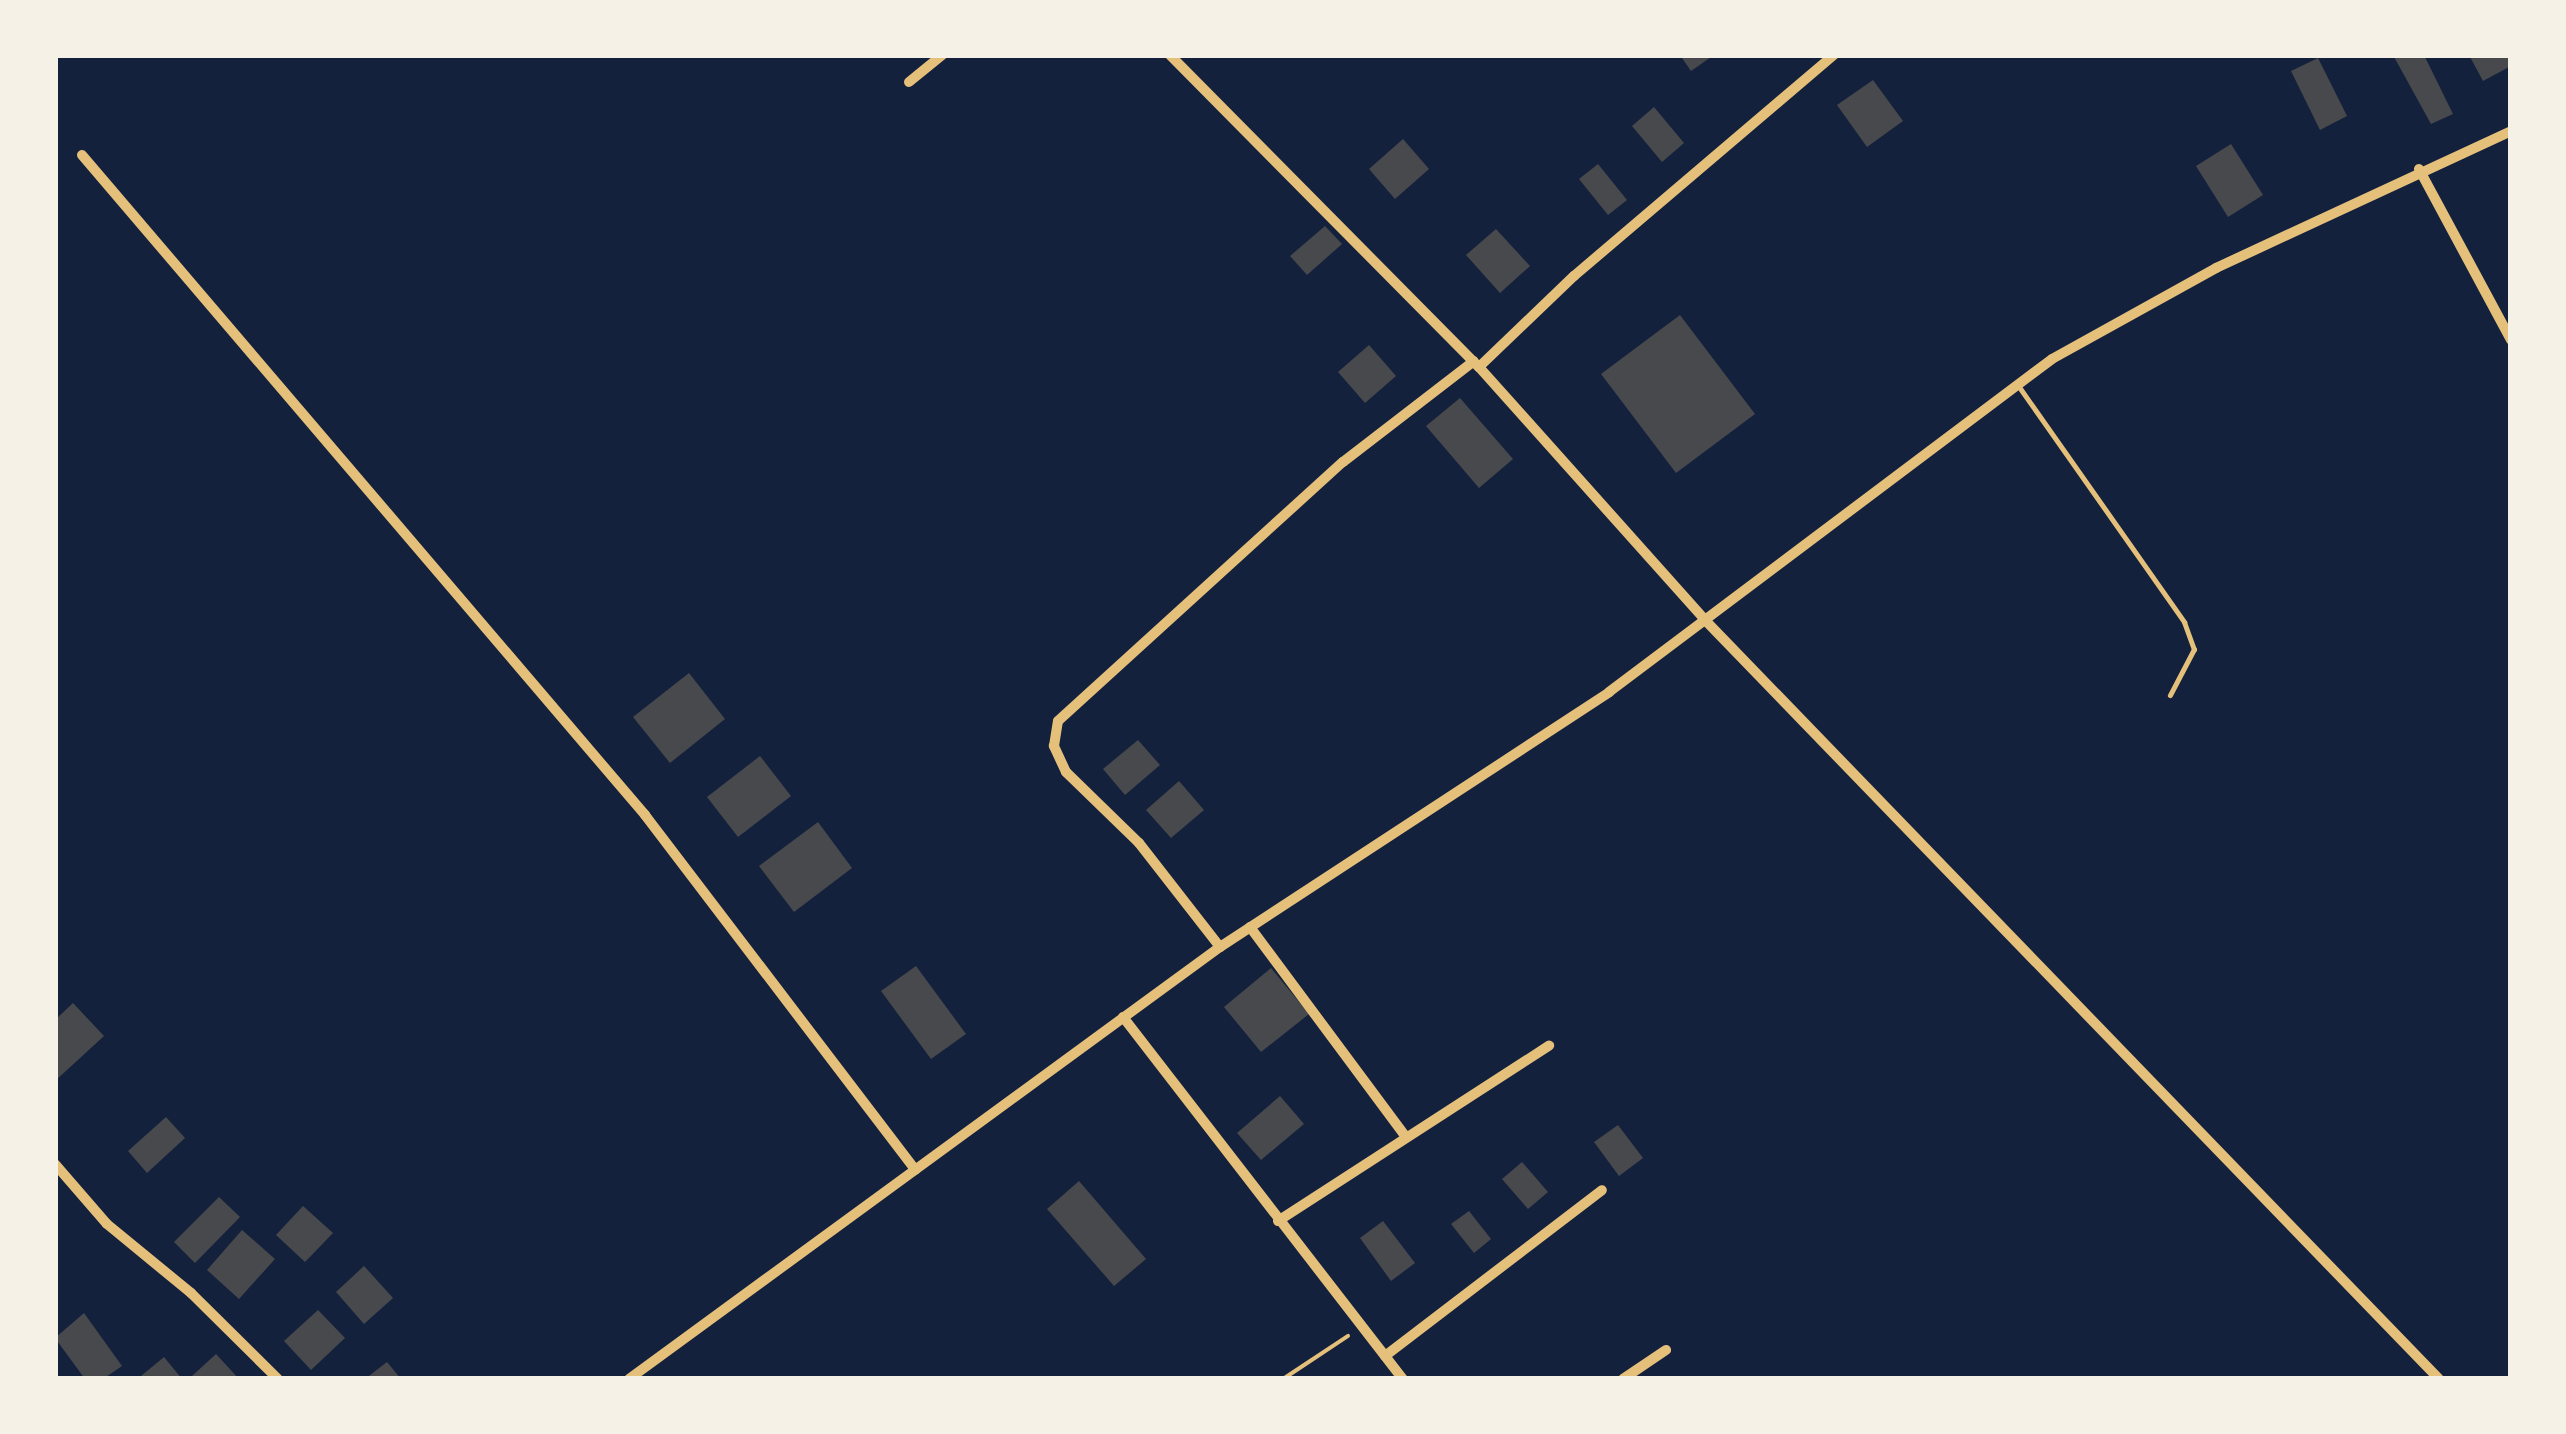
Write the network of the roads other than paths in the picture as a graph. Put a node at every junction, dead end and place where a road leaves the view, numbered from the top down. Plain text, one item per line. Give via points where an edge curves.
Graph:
1 (942, 55) edge
2 (1170, 55) edge
3 (1830, 56) edge
4 (909, 82) dead end
5 (2511, 131) edge
6 (82, 155) dead end
7 (2419, 169) junction
8 (2511, 340) edge
9 (1476, 364) junction
10 (2017, 383) junction
11 (1704, 619) junction
12 (2170, 695) dead end
13 (1250, 927) junction
14 (1220, 947) junction
15 (1123, 1017) junction
16 (1549, 1046) dead end
17 (1405, 1136) junction
18 (55, 1164) edge
19 (915, 1170) junction
20 (1602, 1190) dead end
21 (1278, 1221) junction
22 (1666, 1350) dead end
23 (1385, 1356) junction
24 (272, 1377) edge
25 (628, 1379) edge
26 (1403, 1379) edge
27 (1622, 1379) edge
28 (2439, 1379) edge

1 - 4 street
2 - 9 street
3 - 9 street
5 - 7 street
6 - 19 street via 645,815
7 - 8 street
7 - 10 street via 2166,294
9 - 11 street
9 - 14 street via 1343,462 1058,721 1054,746 1066,772 1139,842
10 - 11 street
10 - 12 lane via 2184,622 2194,649
11 - 13 street via 1609,692
11 - 28 street
13 - 14 street
13 - 17 street
14 - 15 street
15 - 19 street
15 - 21 street
16 - 17 street
17 - 21 street
18 - 24 street via 107,1224
19 - 25 street
20 - 23 street
21 - 23 street
22 - 27 street
23 - 26 street

